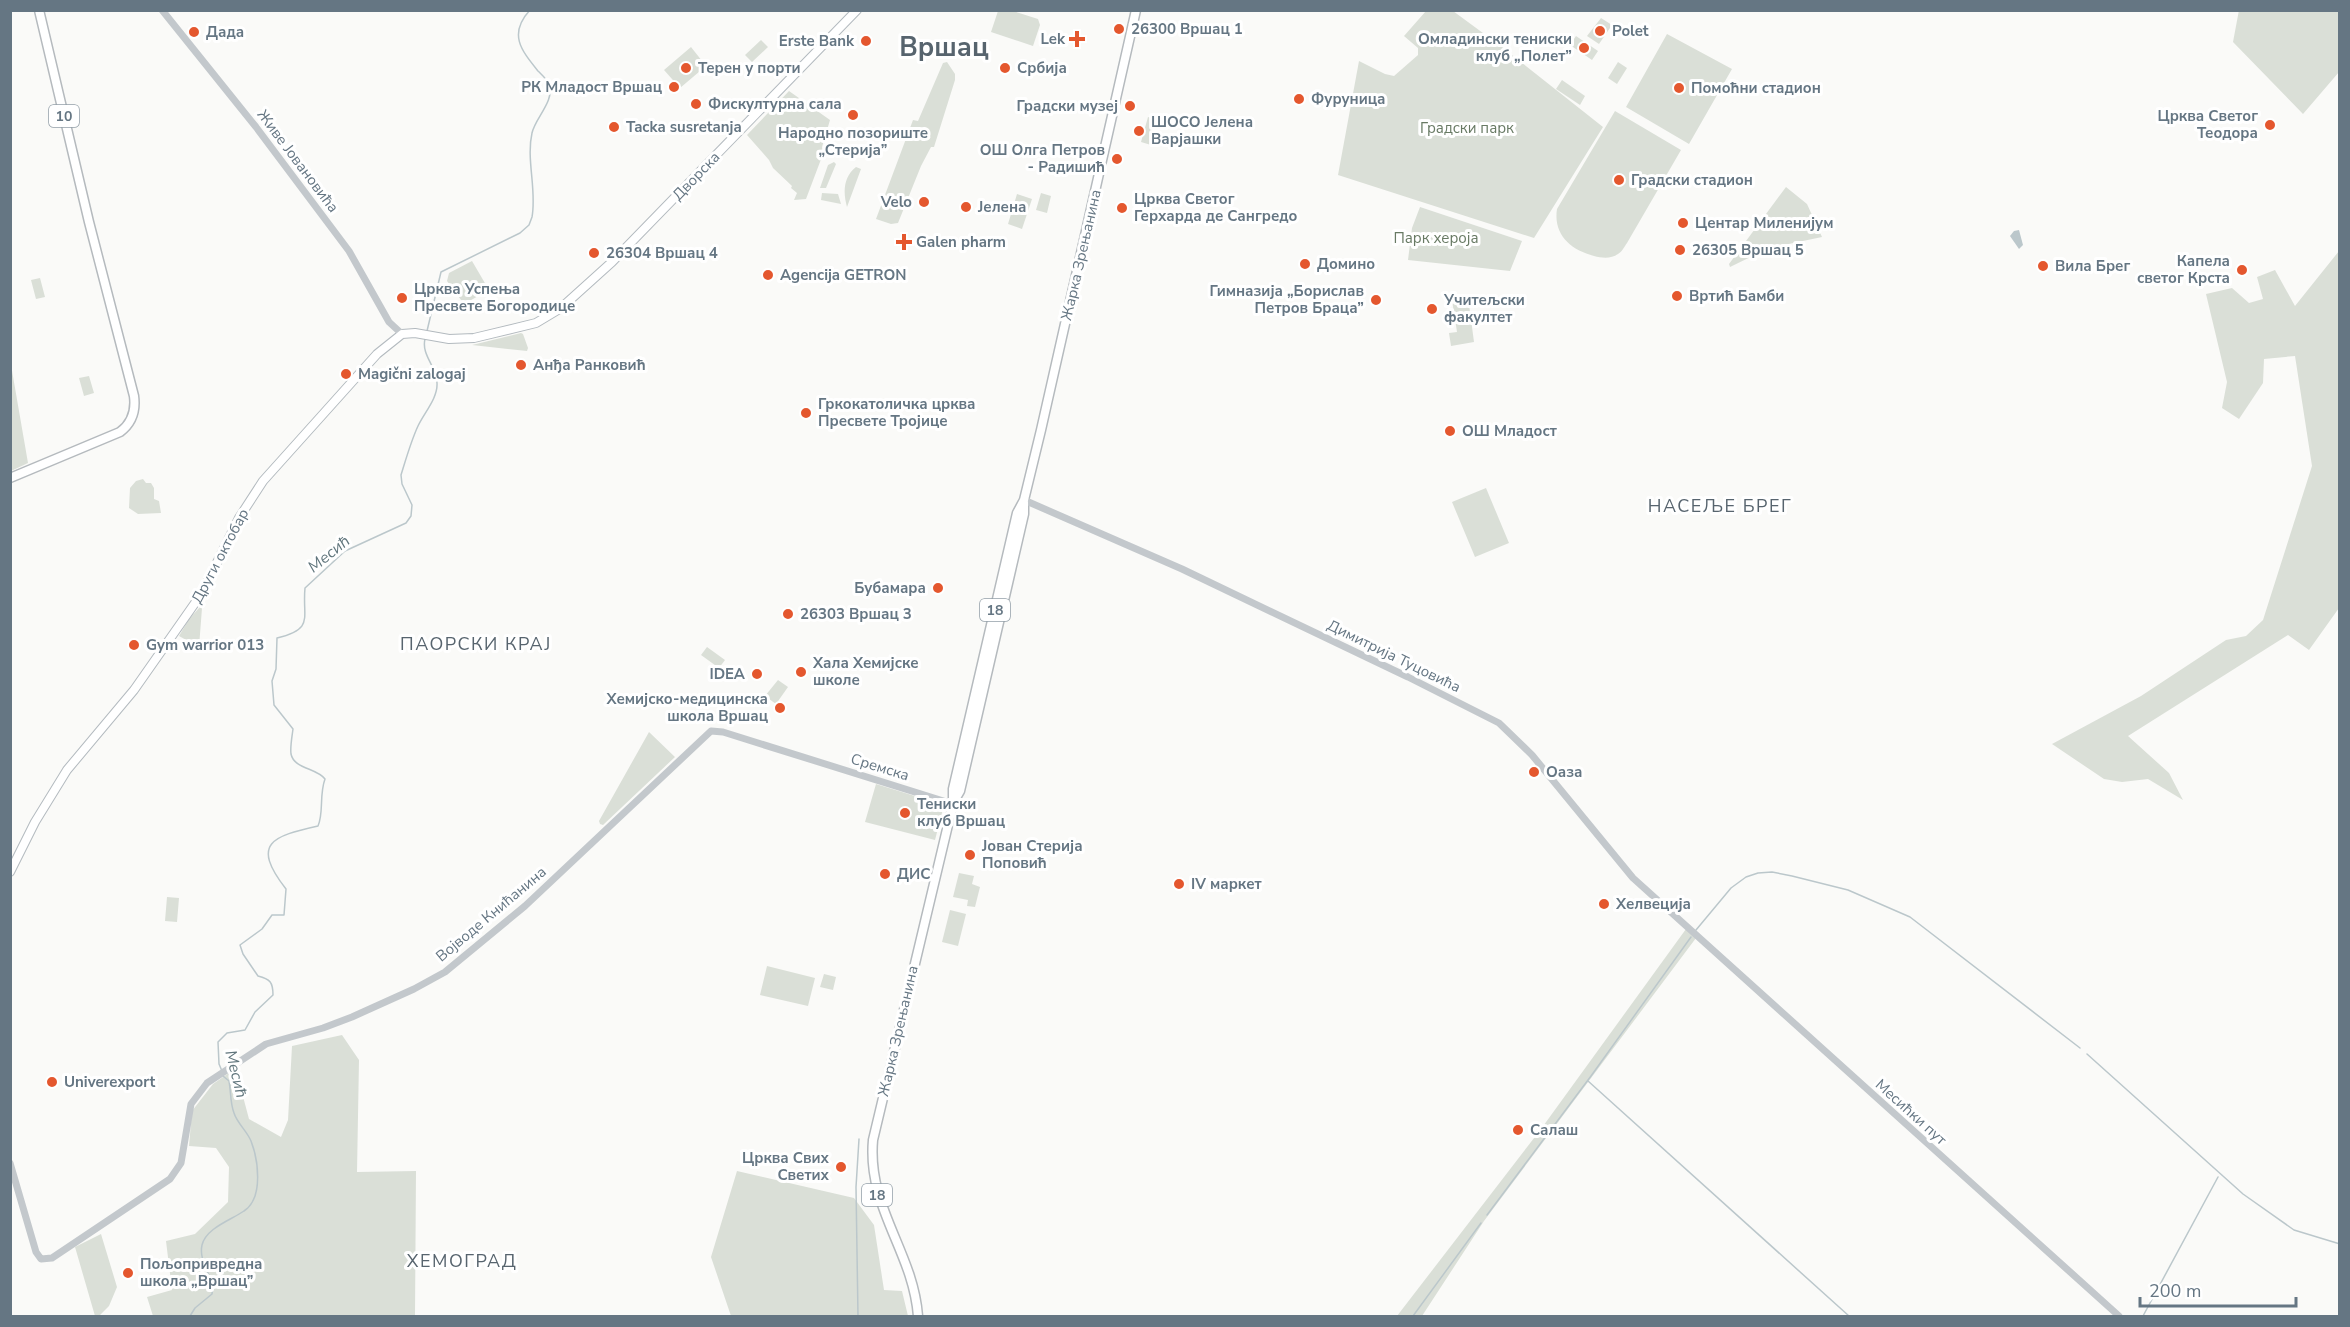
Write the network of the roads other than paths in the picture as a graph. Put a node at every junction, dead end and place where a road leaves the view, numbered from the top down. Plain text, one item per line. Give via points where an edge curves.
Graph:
1 (39, 10) edge
2 (162, 10) edge
3 (857, 10) edge
4 (1136, 10) edge
5 (402, 334) junction
6 (10, 478) edge
7 (1024, 500) junction
8 (678, 761) joint
9 (953, 804) junction
10 (10, 872) edge
11 (1686, 927) joint
12 (10, 1163) edge
13 (918, 1317) edge
14 (2119, 1317) edge

1 - 6 main road, 10 via 135,403 131,421 120,432
2 - 5 street, Живе Јовановића via 349,250 389,322
3 - 5 main road, Дворска via 609,265 561,308 523,326 474,338
4 - 7 main road, Жарка Зрењанина / 18
5 - 10 main road, Други октобар via 366,365 263,481 239,518 202,593 134,690 67,770
7 - 9 main road, Жарка Зрењанина / 18 via 976,724 960,791
7 - 11 street, Димитрија Туцовића via 1182,569 1498,723 1532,755 1633,878
8 - 9 street, Сремска via 705,734 715,730
8 - 12 street, Војводе Книћанина via 525,906 445,972 352,1017 266,1044 216,1076 191,1104 181,1163 170,1179 52,1258 41,1259 34,1248
9 - 13 main road, Жарка Зрењанина / 18 via 873,1140 875,1186 914,1286
11 - 14 street, Месићки пут

